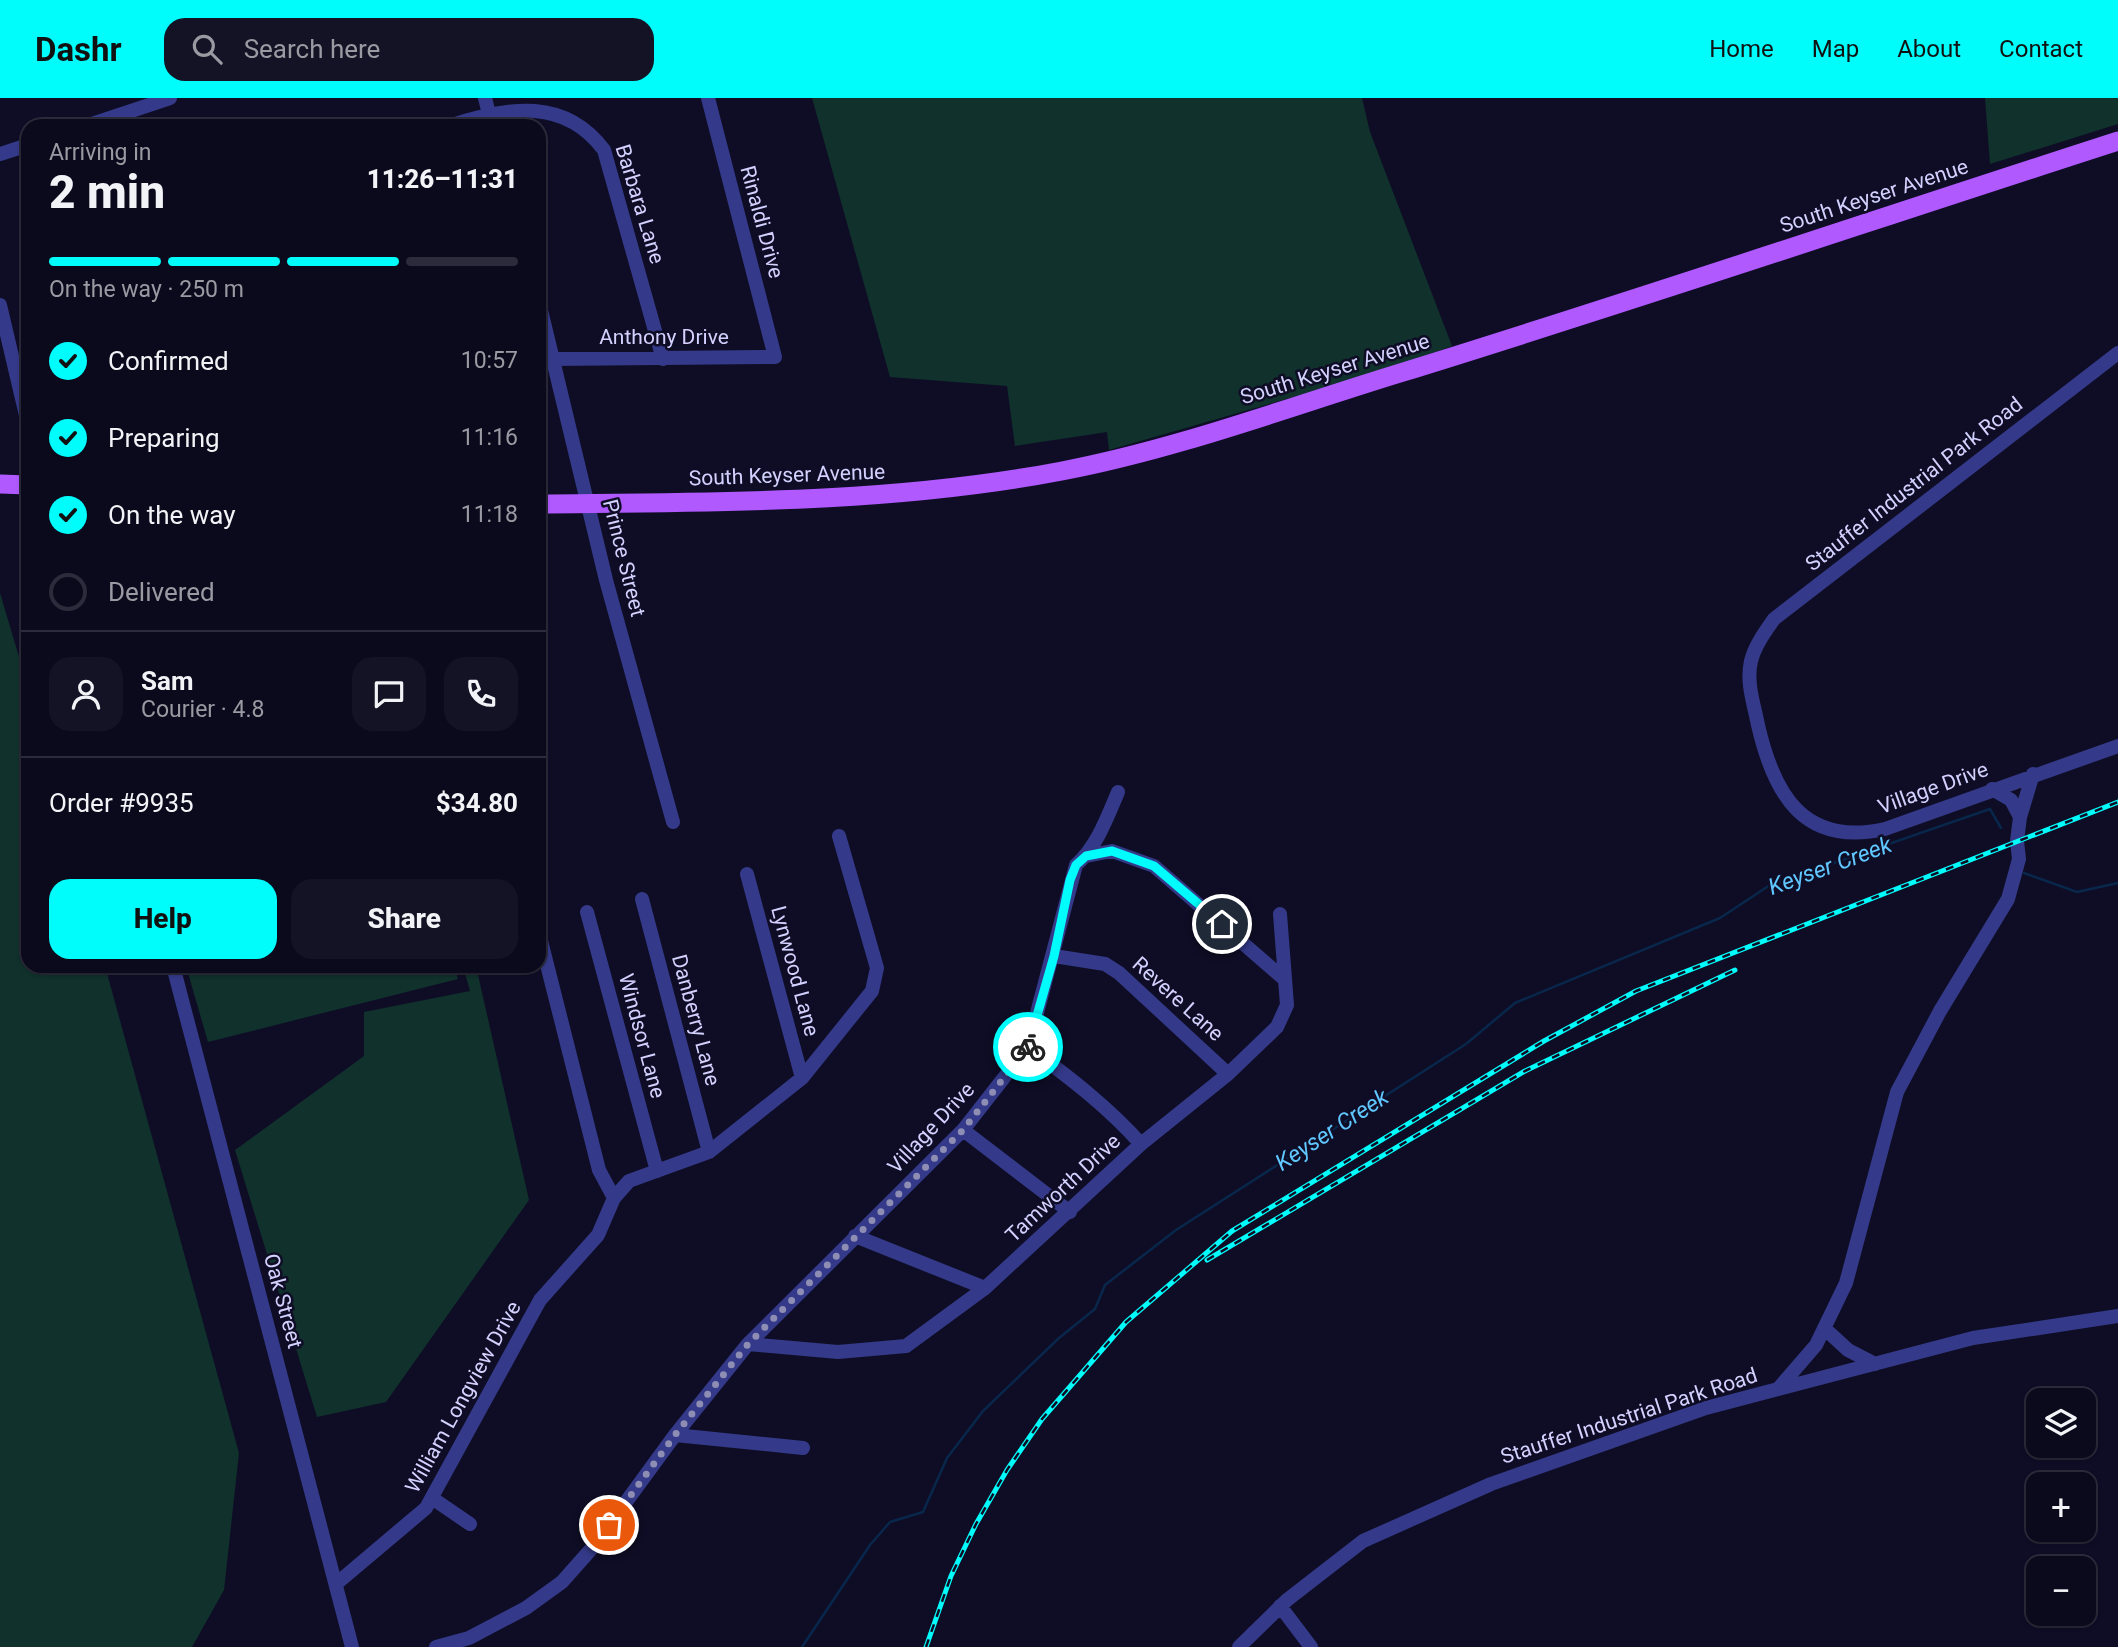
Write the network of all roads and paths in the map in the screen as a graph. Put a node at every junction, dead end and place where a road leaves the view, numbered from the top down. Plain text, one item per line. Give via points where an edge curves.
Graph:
1 (170, 98) edge
2 (485, 98) edge
3 (708, 98) edge
4 (107, 119) edge
5 (490, 119) edge
6 (492, 119) edge
7 (2118, 141) edge
8 (21, 147) edge
9 (0, 154) edge
10 (0, 306) edge
11 (546, 330) edge
12 (7, 342) edge
13 (2118, 353) edge
14 (775, 357) joint
15 (553, 359) junction
16 (663, 359) junction
17 (21, 397) edge
18 (0, 484) edge
19 (21, 485) edge
20 (589, 503) junction
21 (546, 504) edge
22 (1751, 661) joint
23 (2118, 746) edge
24 (2034, 774) junction
25 (1992, 789) junction
26 (1118, 792) dead end
27 (2020, 817) junction
28 (673, 822) dead end
29 (839, 836) dead end
30 (1086, 856) junction
31 (747, 874) dead end
32 (642, 899) dead end
33 (587, 912) dead end
34 (1280, 914) dead end
35 (1054, 956) junction
36 (546, 961) edge
37 (175, 973) edge
38 (1283, 978) junction
39 (1028, 1047) junction
40 (1228, 1074) junction
41 (802, 1078) junction
42 (963, 1130) junction
43 (1142, 1144) junction
44 (709, 1152) junction
45 (657, 1171) junction
46 (614, 1198) junction
47 (1070, 1212) junction
48 (855, 1236) junction
49 (985, 1288) junction
50 (2118, 1316) edge
51 (1825, 1328) junction
52 (748, 1344) junction
53 (1875, 1364) junction
54 (1778, 1390) junction
55 (675, 1435) junction
56 (803, 1448) dead end
57 (432, 1498) junction
58 (470, 1524) dead end
59 (336, 1584) junction
60 (1280, 1606) junction
61 (352, 1647) edge
62 (436, 1647) edge
63 (1238, 1647) edge
64 (1311, 1647) edge

1 - 4 street
2 - 5 street
3 - 14 street, Rinaldi Drive
6 - 16 street, Barbara Lane via 530,103 550,105 570,112 595,133 604,150
7 - 20 main road, South Keyser Avenue via 1446,359 1063,471 905,492 778,500
8 - 9 street
10 - 12 street
11 - 15 street, Prince Street
12 - 17 street
13 - 22 street, Stauffer Industrial Park Road via 1774,619
14 - 16 street, Anthony Drive
15 - 16 street, Anthony Drive
15 - 20 street, Prince Street
18 - 19 main road
20 - 21 main road, South Keyser Avenue
20 - 28 street, Prince Street
22 - 25 street, Village Drive via 1749,685 1779,790 1817,825 1849,833 1868,832
23 - 24 street, Village Drive
24 - 25 street, Village Drive
24 - 27 street
25 - 27 street via 2011,800
26 - 30 street, Village Drive
27 - 51 street via 2019,859 2008,899 1897,1092 1846,1283
29 - 41 street via 877,968 873,991
30 - 35 street, Village Drive via 1070,880
30 - 38 street via 1112,851 1154,866
31 - 41 street, Lynwood Lane
32 - 44 street, Danberry Lane
33 - 45 street, Windsor Lane
34 - 38 street, Tamworth Drive via 1286,965
35 - 39 street, Village Drive
35 - 40 street, Revere Lane via 1105,964 1119,973
36 - 46 street via 599,1170
37 - 59 street, Oak Street
38 - 40 street, Tamworth Drive via 1287,1005 1276,1027
39 - 42 street, Village Drive
39 - 43 street via 1111,1112
40 - 43 street, Tamworth Drive
41 - 44 street
42 - 47 street
42 - 48 street, Village Drive
43 - 47 street, Tamworth Drive
44 - 45 street
45 - 46 street via 629,1181
46 - 57 street, William Longview Drive via 598,1235 540,1300 519,1333
47 - 49 street, Tamworth Drive
48 - 49 street
48 - 52 street, Village Drive
49 - 52 street, Tamworth Drive via 906,1346 838,1352
50 - 53 street, Stauffer Industrial Park Road via 1973,1338
51 - 53 street via 1848,1350
51 - 54 street
52 - 55 street, Village Drive
53 - 54 street, Stauffer Industrial Park Road
54 - 60 street, Stauffer Industrial Park Road via 1706,1408 1491,1484 1363,1541
55 - 56 street
55 - 62 street, Village Drive via 562,1582 526,1608 469,1638
57 - 58 street
57 - 59 street, William Longview Drive via 411,1524
59 - 61 street, Oak Street
60 - 63 street, Stauffer Industrial Park Road
60 - 64 street

